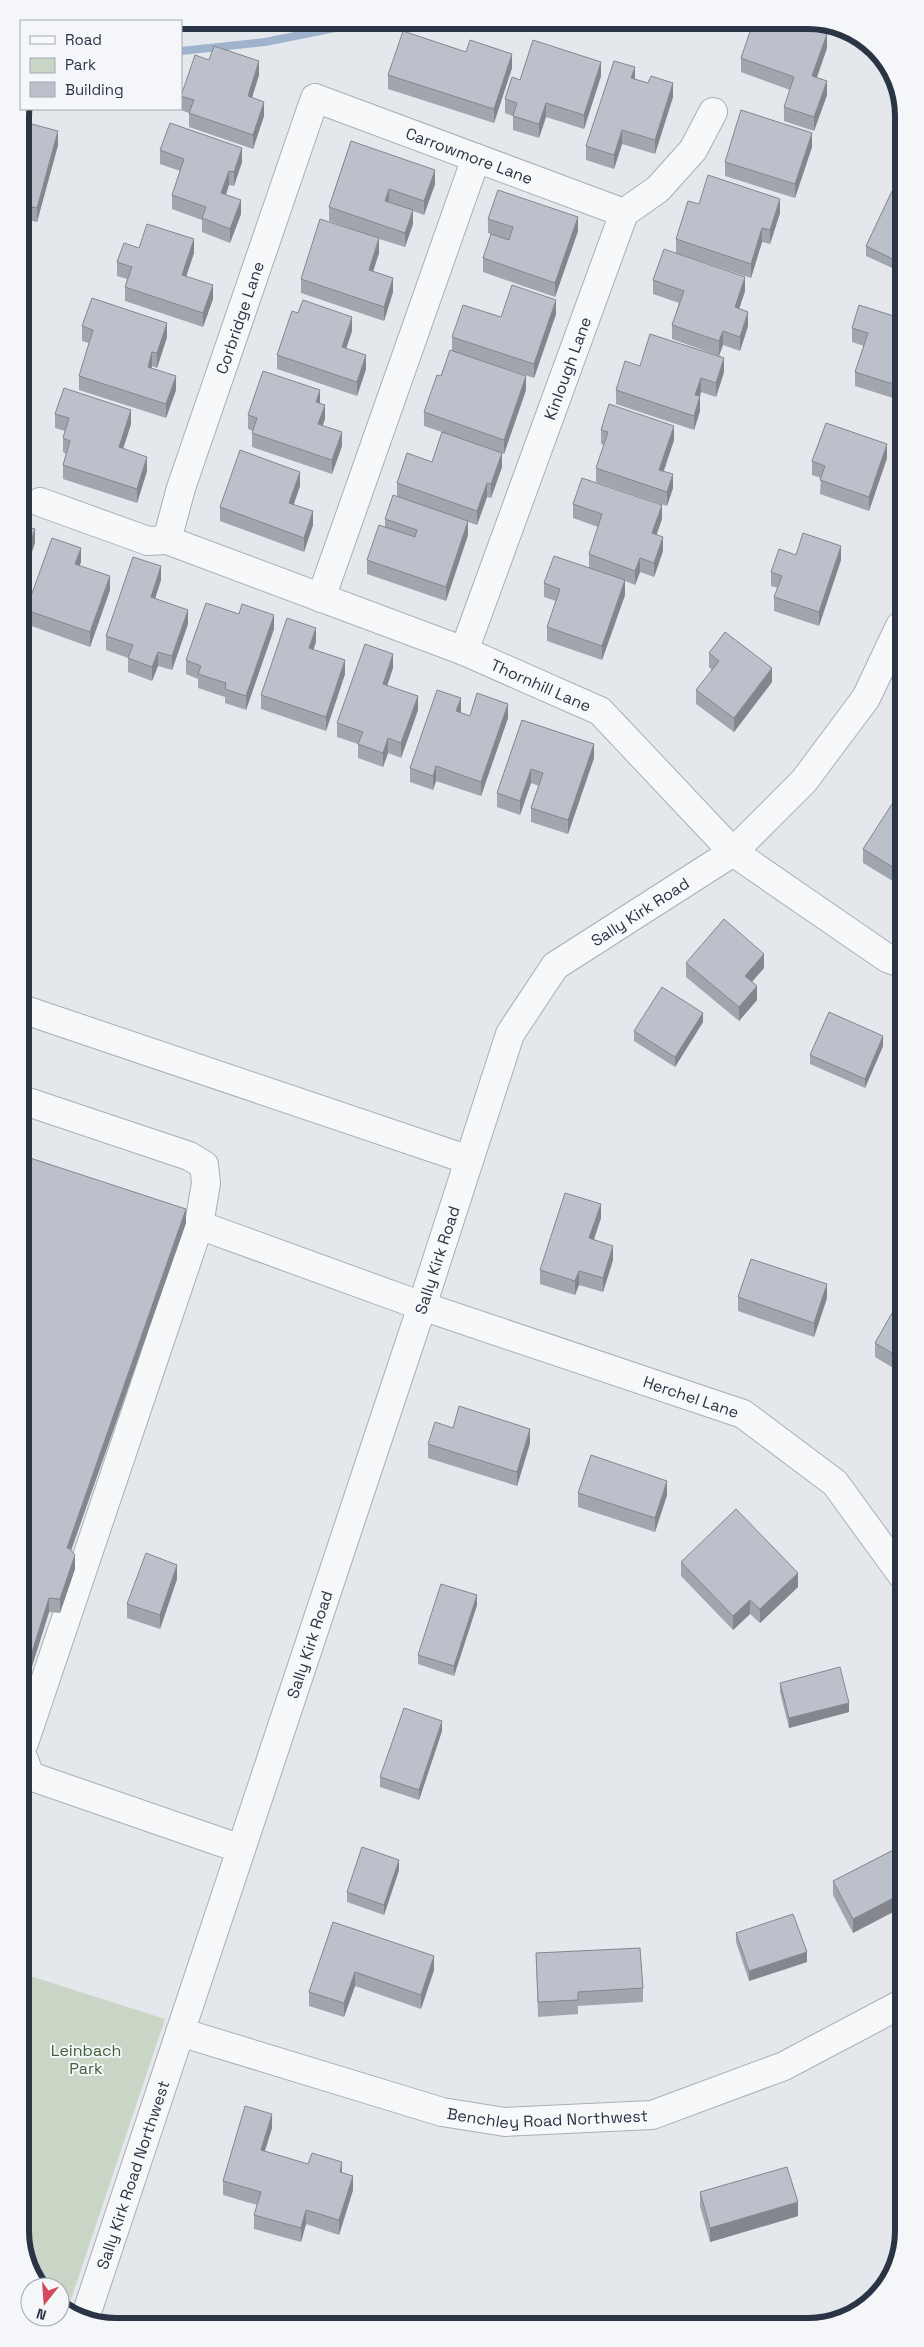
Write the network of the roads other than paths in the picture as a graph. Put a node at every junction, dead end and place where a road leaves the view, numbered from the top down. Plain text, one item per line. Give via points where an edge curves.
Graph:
1 (316, 98) joint
2 (713, 112) dead end
3 (476, 158) junction
4 (624, 213) junction
5 (40, 502) dead end
6 (167, 540) junction
7 (321, 598) junction
8 (895, 636) edge
9 (464, 651) junction
10 (733, 852) junction
11 (895, 960) edge
12 (29, 1011) edge
13 (29, 1102) edge
14 (469, 1160) junction
15 (199, 1225) junction
16 (422, 1306) junction
17 (895, 1565) edge
18 (29, 1728) edge
19 (29, 1773) edge
20 (241, 1849) junction
21 (895, 2008) edge
22 (180, 2032) junction
23 (87, 2313) edge

1 - 3 street, Carrowmore Lane
1 - 6 street, Corbridge Lane via 184,479
2 - 4 street via 693,150 658,189
3 - 4 street, Carrowmore Lane
3 - 7 street
4 - 9 street, Kinlough Lane
5 - 6 street, Thornhill Lane via 148,541
6 - 7 street, Thornhill Lane
7 - 9 street, Thornhill Lane
8 - 10 street, Sally Kirk Road via 861,706 804,781
9 - 10 street, Thornhill Lane via 600,711
10 - 11 street, Thornhill Lane via 887,958
10 - 14 street, Sally Kirk Road via 555,966 510,1034
12 - 14 street
13 - 15 street via 189,1156 204,1165 206,1184
14 - 16 street, Sally Kirk Road
15 - 16 street, Herchel Lane
15 - 18 street
16 - 17 street, Herchel Lane via 743,1414 835,1483
16 - 20 street, Sally Kirk Road
19 - 20 street
20 - 22 street, Sally Kirk Road
21 - 22 street, Benchley Road Northwest via 784,2066 652,2115 505,2122 442,2112
22 - 23 street, Sally Kirk Road Northwest

